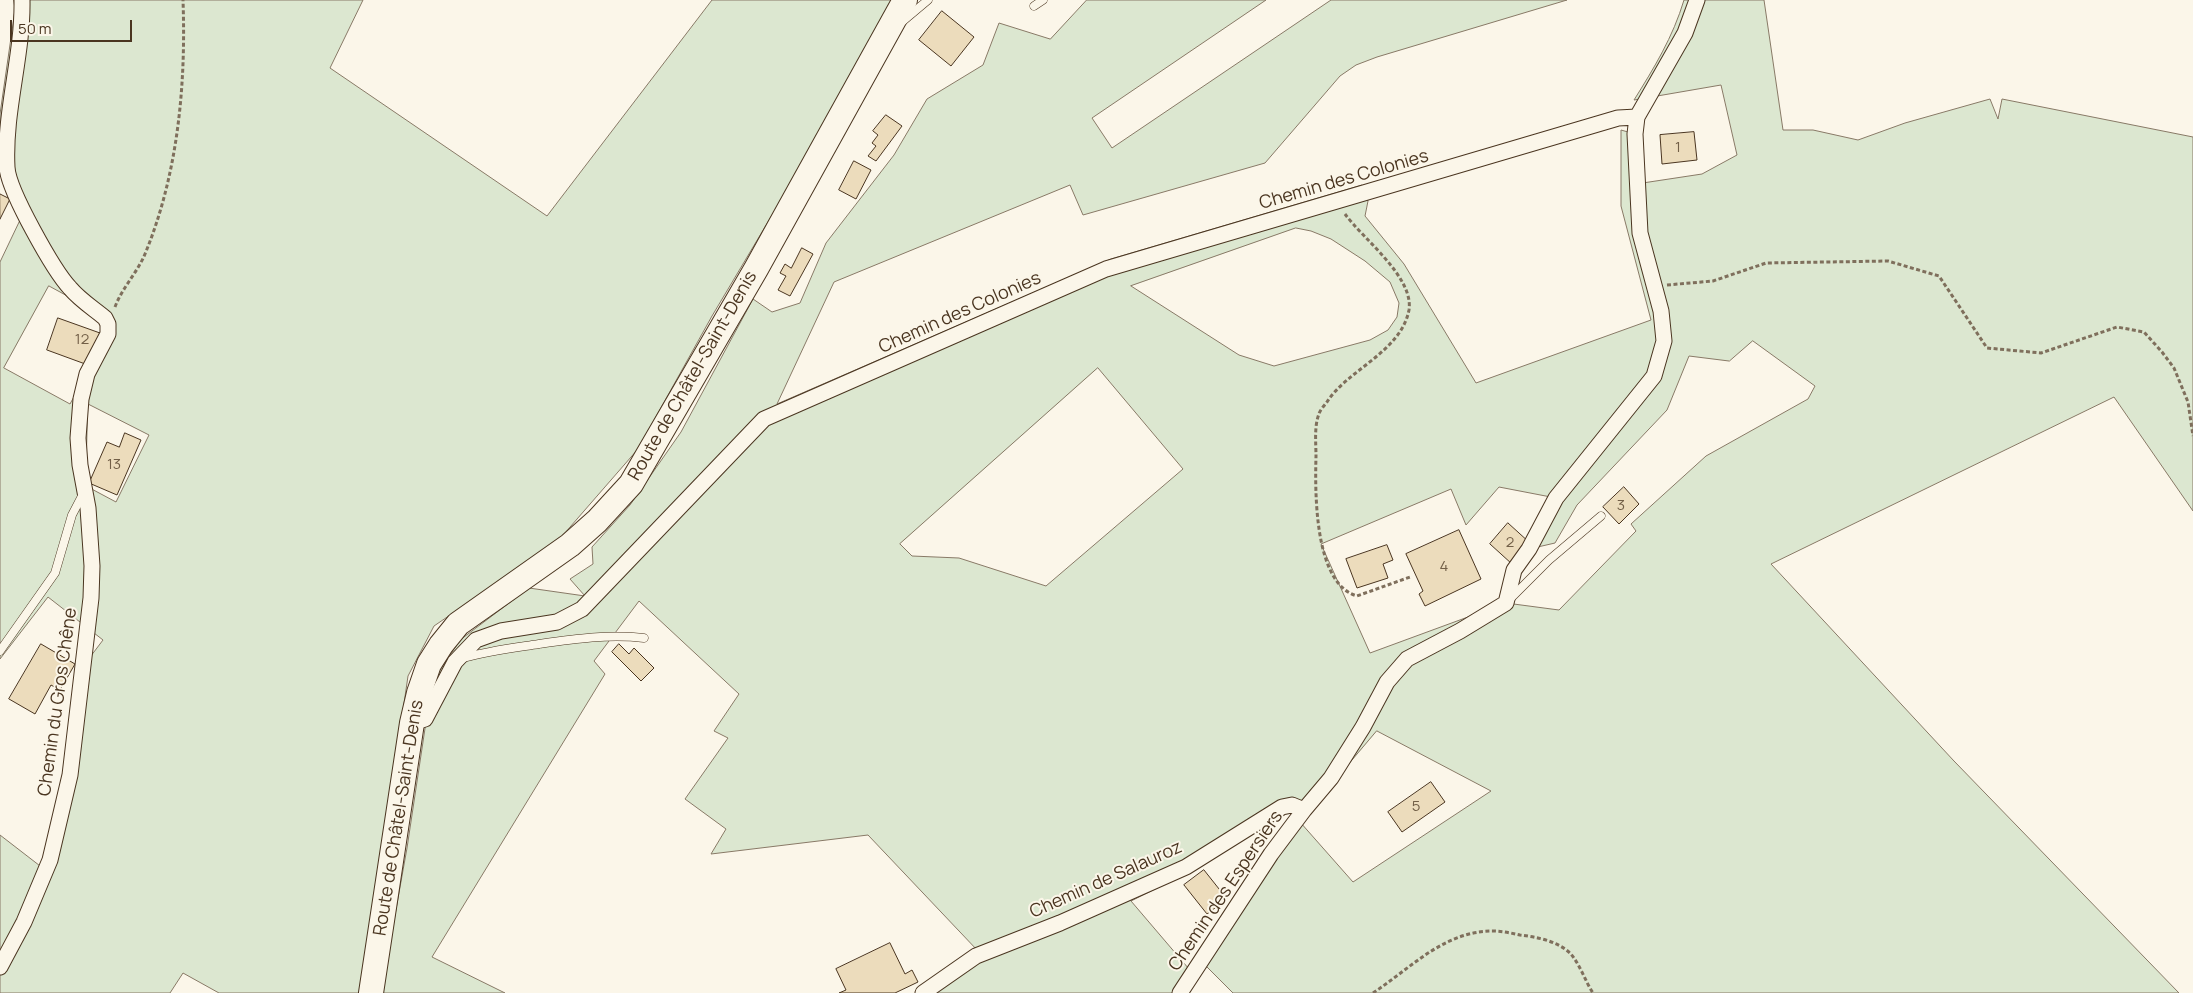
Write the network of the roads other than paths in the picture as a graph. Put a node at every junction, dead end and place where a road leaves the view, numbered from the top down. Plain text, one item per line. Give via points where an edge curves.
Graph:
1 (22, 0) edge
2 (905, 0) edge
3 (928, 0) edge
4 (1043, 0) edge
5 (1697, 0) edge
6 (1034, 6) dead end
7 (886, 34) junction
8 (1637, 117) junction
9 (85, 490) junction
10 (1601, 516) dead end
11 (1506, 603) junction
12 (644, 638) dead end
13 (0, 651) edge
14 (456, 660) junction
15 (412, 723) junction
16 (1304, 810) junction
17 (0, 967) edge
18 (371, 993) edge
19 (923, 993) edge
20 (1180, 993) edge

1 - 9 street, Chemin du Gros Chêne via 7,133 9,178 58,274 108,324 108,334 88,374 81,399 78,438
2 - 7 main road, Route de Châtel-Saint-Denis
3 - 7 lane
4 - 6 lane
5 - 8 street via 1685,33
7 - 15 main road, Route de Châtel-Saint-Denis via 631,484 570,545 458,624 429,664
8 - 11 street via 1635,154 1640,233 1661,311 1664,341 1654,376 1556,498 1514,570
8 - 14 street, Chemin des Colonies via 1618,118 1106,269 764,419 582,609 557,622 501,631 476,640
9 - 13 lane, Chemin du Gros Chêne via 72,515 56,573
9 - 17 street, Chemin du Gros Chêne via 92,566 91,598 70,775 50,860 24,922
10 - 11 lane via 1549,560
11 - 16 street, Chemin des Espersiers via 1407,659 1387,682 1332,778
12 - 14 lane via 578,639 488,651
14 - 15 street, Chemin des Colonies via 425,719
15 - 18 main road, Route de Châtel-Saint-Denis
16 - 19 street, Chemin de Salauroz via 1292,805 1282,807 1176,872 976,956
16 - 20 street, Chemin des Espersiers via 1271,854

